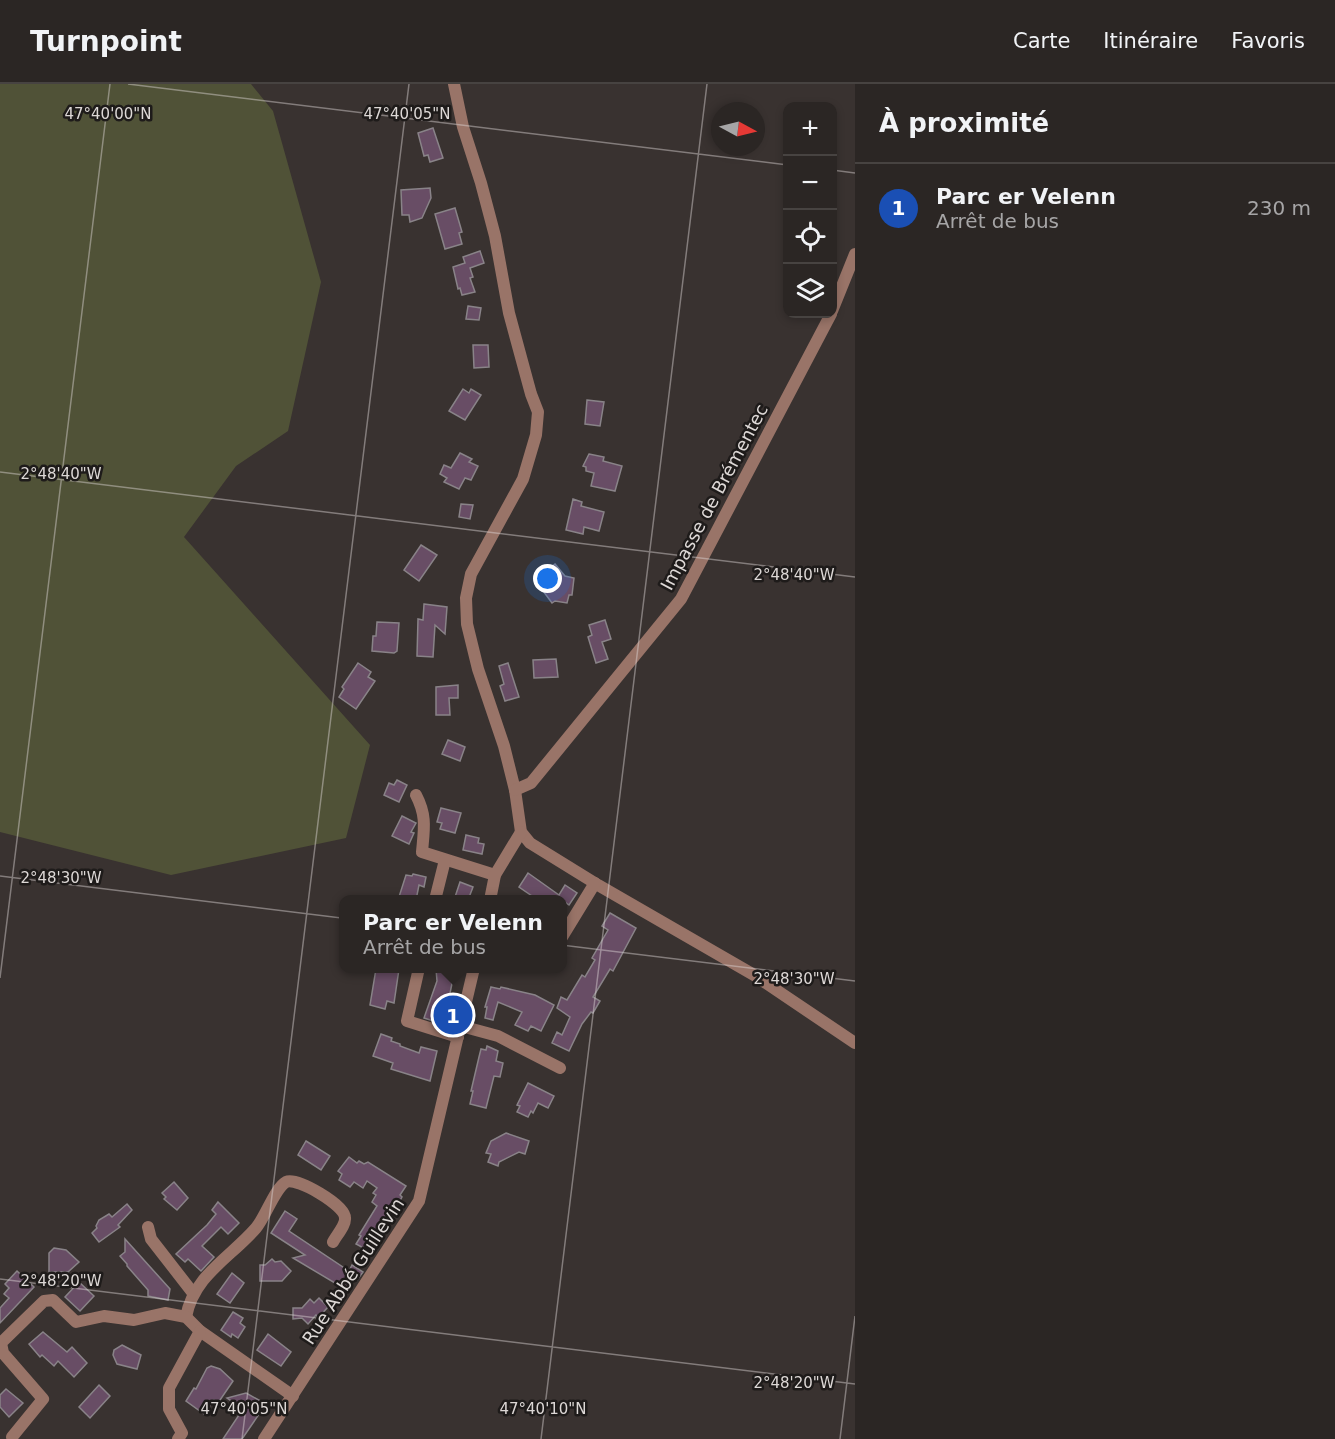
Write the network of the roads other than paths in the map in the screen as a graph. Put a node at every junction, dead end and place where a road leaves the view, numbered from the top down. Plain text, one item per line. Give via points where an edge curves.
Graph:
1 (454, 84) edge
2 (855, 254) edge
3 (837, 299) edge
4 (829, 318) edge
5 (515, 790) junction
6 (416, 795) dead end
7 (521, 832) junction
8 (445, 860) junction
9 (495, 875) junction
10 (595, 883) junction
11 (436, 895) edge
12 (491, 895) edge
13 (567, 929) edge
14 (418, 973) edge
15 (473, 973) edge
16 (459, 1031) junction
17 (855, 1043) edge
18 (560, 1068) dead end
19 (148, 1227) dead end
20 (333, 1242) dead end
21 (193, 1293) junction
22 (186, 1317) junction
23 (200, 1331) junction
24 (293, 1396) junction
25 (8, 1436) edge
26 (178, 1439) edge
27 (264, 1439) edge

1 - 5 street via 495,236 509,313 538,412 536,435 523,480 471,574 466,598 467,624 478,669
2 - 3 street, Impasse de Brémentec
4 - 5 street, Impasse de Brémentec via 681,599 531,783
5 - 7 street
6 - 8 street via 424,815 422,852
7 - 9 street
7 - 10 street via 530,843
8 - 9 street
8 - 11 street
9 - 12 street
10 - 13 street
10 - 17 street via 754,975
14 - 16 street via 407,1021
15 - 16 street, Rue Abbé Guillevin
16 - 18 street via 498,1036
16 - 24 street, Rue Abbé Guillevin via 419,1201
19 - 21 street via 151,1239
20 - 21 street via 345,1221 342,1208 302,1184 292,1180 283,1183 257,1227
21 - 22 street
22 - 23 street
22 - 25 street via 165,1314 134,1320 104,1316 76,1322 53,1300 44,1301 2,1343 3,1353 43,1399
23 - 24 street
23 - 26 street via 169,1388 168,1409 182,1433
24 - 27 street, Rue Abbé Guillevin

